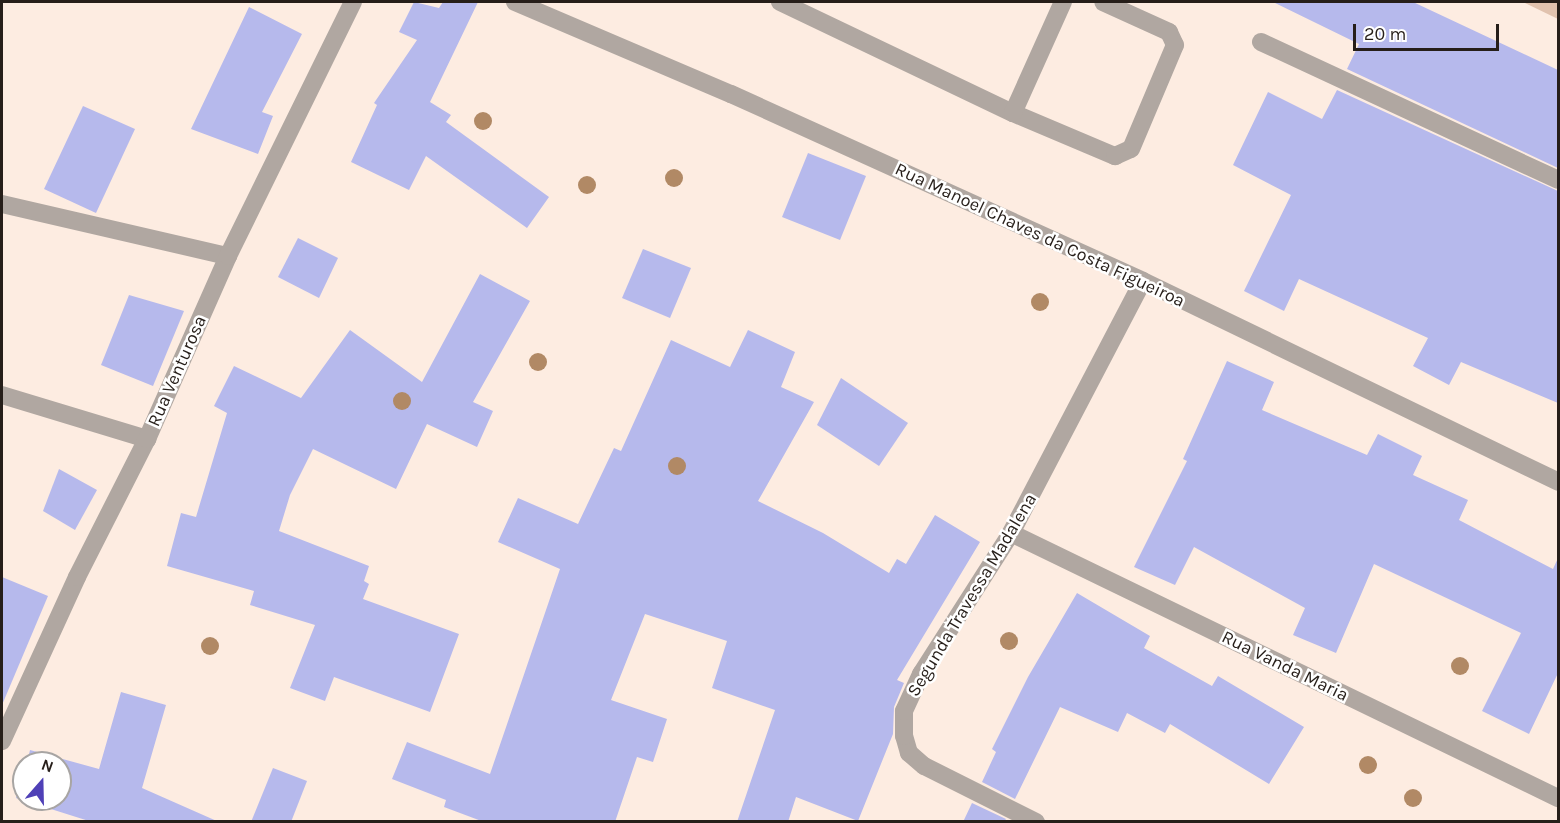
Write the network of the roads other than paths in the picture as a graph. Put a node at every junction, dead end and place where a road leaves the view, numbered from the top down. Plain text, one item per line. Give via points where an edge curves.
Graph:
1 (353, 2) edge
2 (515, 2) edge
3 (780, 2) edge
4 (1063, 2) edge
5 (1102, 2) edge
6 (1261, 42) dead end
7 (1013, 113) junction
8 (1558, 180) edge
9 (2, 204) edge
10 (228, 256) junction
11 (1143, 281) junction
12 (2, 394) edge
13 (147, 439) junction
14 (1558, 482) edge
15 (1011, 533) junction
16 (2, 741) edge
17 (1558, 798) edge
18 (1036, 822) edge

1 - 10 street, Rua Venturosa
2 - 11 street, Rua Manoel Chaves da Costa Figueiroa via 731,94
3 - 7 street
4 - 7 street
5 - 7 street via 1174,36 1175,45 1131,149 1115,156
6 - 8 street
9 - 10 street
10 - 13 street, Rua Venturosa
11 - 14 street, Rua Manoel Chaves da Costa Figueiroa
11 - 15 street, Segunda Travessa Madalena
12 - 13 street
13 - 16 street, Rua Venturosa via 77,577
15 - 17 street, Rua Vanda Maria
15 - 18 street, Segunda Travessa Madalena via 921,674 904,711 904,736 909,753 924,766

